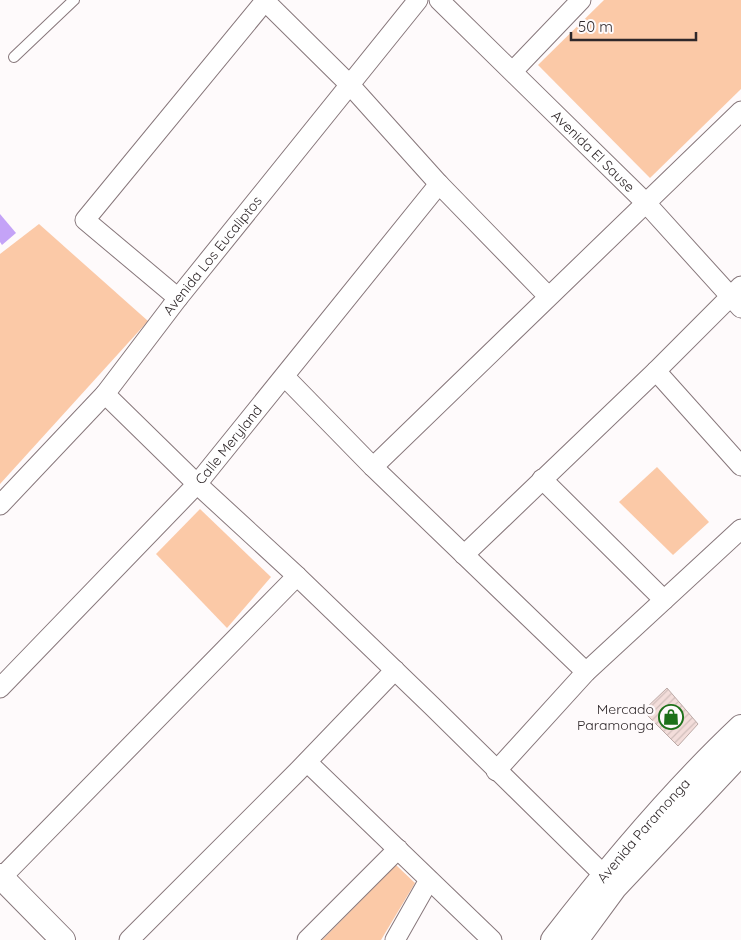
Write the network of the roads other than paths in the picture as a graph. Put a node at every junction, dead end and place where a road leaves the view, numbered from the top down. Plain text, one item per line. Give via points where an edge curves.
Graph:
1 (74, 0) edge
2 (418, 0) edge
3 (439, 0) edge
4 (581, 0) edge
5 (264, 1) edge
6 (14, 57) dead end
7 (513, 72) junction
8 (350, 85) junction
9 (741, 111) edge
10 (439, 184) junction
11 (645, 202) junction
12 (548, 296) junction
13 (737, 297) edge
14 (178, 298) junction
15 (656, 371) junction
16 (284, 377) junction
17 (105, 394) junction
18 (741, 466) edge
19 (373, 467) junction
20 (542, 479) junction
21 (197, 484) junction
22 (0, 505) edge
23 (741, 529) edge
24 (464, 556) junction
25 (297, 576) junction
26 (664, 600) junction
27 (395, 670) junction
28 (586, 672) junction
29 (0, 688) edge
30 (739, 739) edge
31 (307, 762) junction
32 (496, 771) junction
33 (398, 849) junction
34 (0, 878) edge
35 (429, 880) junction
36 (610, 881) junction
37 (63, 940) edge
38 (129, 940) edge
39 (307, 940) edge
40 (395, 940) edge
41 (492, 940) edge
42 (553, 940) edge
43 (576, 940) edge

1 - 6 lane
2 - 8 street, Avenida Los Eucaliptos
3 - 7 street, Avenida El Sause
4 - 7 street
5 - 8 street
5 - 14 street via 85,220
7 - 11 street, Avenida El Sause
8 - 10 street
8 - 14 street, Avenida Los Eucaliptos
9 - 11 street
10 - 12 street
10 - 16 street, Calle Meryland
11 - 12 street
11 - 13 street, Avenida El Sause
12 - 19 street
13 - 15 street
14 - 17 street, Avenida Los Eucaliptos
15 - 18 street
15 - 20 street
16 - 19 street
16 - 21 street, Calle Meryland
17 - 21 street
17 - 22 street, Avenida Los Eucaliptos
19 - 24 street
20 - 24 street
20 - 26 street
21 - 25 street
21 - 29 street, Calle Meryland
23 - 26 street
24 - 28 street
25 - 27 street
25 - 34 street
26 - 28 street
27 - 31 street
27 - 32 street
28 - 32 street
30 - 36 street, Avenida Paramonga via 650,821
31 - 33 street
31 - 38 street
32 - 36 street
33 - 35 street
33 - 39 street
34 - 37 street
35 - 40 street
35 - 41 street
36 - 42 street, Avenida Paramonga
36 - 43 street, Avenida Paramonga

